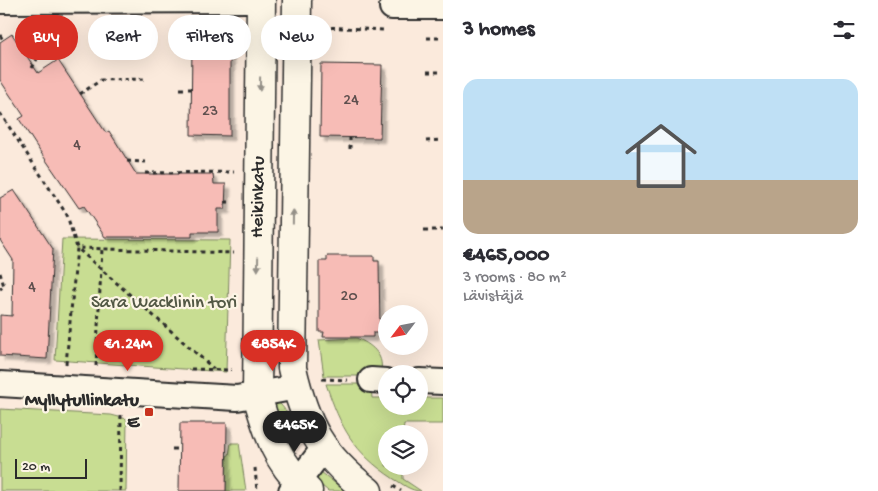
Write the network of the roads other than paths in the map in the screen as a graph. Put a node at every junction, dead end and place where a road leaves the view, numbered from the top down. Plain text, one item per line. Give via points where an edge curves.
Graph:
1 (249, 0) edge
2 (262, 0) edge
3 (297, 0) edge
4 (0, 1) edge
5 (399, 7) road end
6 (443, 8) edge
7 (428, 381) edge
8 (443, 382) edge
9 (306, 383) junction
10 (0, 384) edge
11 (257, 395) junction
12 (323, 449) junction
13 (377, 486) edge
14 (298, 488) edge

1 - 4 street
2 -> 11 main road, Heikinkatu
9 -> 3 main road, Heikinkatu via 291,347
5 - 6 street
7 - 8 street
9 - 11 street
9 - 12 main road, Heikinkatu via 302,408
10 - 11 street via 237,398
11 - 14 main road, Heikinkatu via 269,438
12 - 13 main road, Heikinkatu via 348,476
12 - 14 street

